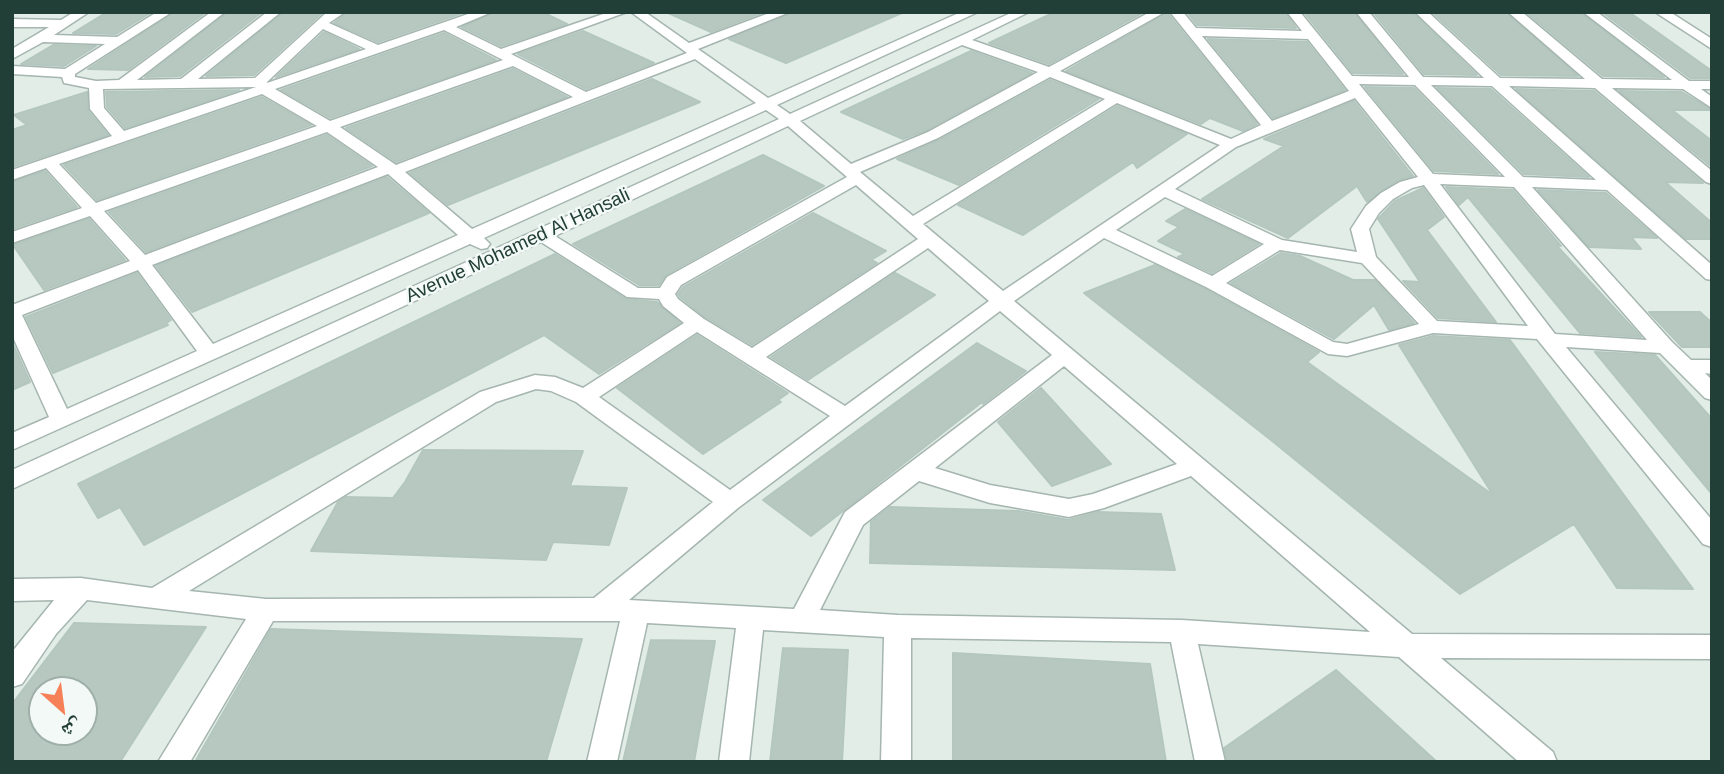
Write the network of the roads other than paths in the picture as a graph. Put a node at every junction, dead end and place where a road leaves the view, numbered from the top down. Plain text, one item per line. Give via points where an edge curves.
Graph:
1 (83, 12) edge
2 (166, 12) edge
3 (219, 12) edge
4 (275, 12) edge
5 (486, 12) edge
6 (621, 12) edge
7 (637, 12) edge
8 (785, 12) edge
9 (972, 12) edge
10 (1023, 12) edge
11 (1159, 12) edge
12 (1176, 12) edge
13 (1293, 12) edge
14 (1362, 12) edge
15 (1421, 12) edge
16 (1514, 12) edge
17 (1588, 12) edge
18 (1661, 12) edge
19 (329, 16) edge
20 (12, 23) edge
21 (64, 24) junction
22 (444, 26) junction
23 (1192, 32) junction
24 (1310, 35) junction
25 (40, 38) junction
26 (120, 41) junction
27 (962, 41) junction
28 (1712, 46) edge
29 (377, 48) junction
30 (692, 51) junction
31 (12, 55) edge
32 (507, 57) junction
33 (12, 70) edge
34 (1048, 71) junction
35 (68, 73) junction
36 (187, 81) junction
37 (1421, 83) junction
38 (1497, 83) junction
39 (123, 84) junction
40 (1598, 84) junction
41 (1685, 84) junction
42 (96, 85) junction
43 (1712, 85) edge
44 (263, 86) junction
45 (1351, 87) junction
46 (583, 96) junction
47 (1116, 99) junction
48 (766, 104) junction
49 (1712, 104) edge
50 (791, 121) junction
51 (326, 125) junction
52 (1270, 127) junction
53 (122, 138) junction
54 (1231, 144) junction
55 (50, 163) junction
56 (392, 169) junction
57 (12, 175) edge
58 (853, 175) junction
59 (1428, 179) junction
60 (1712, 179) edge
61 (1518, 181) junction
62 (1613, 186) junction
63 (1164, 191) junction
64 (91, 209) junction
65 (911, 224) junction
66 (1105, 232) junction
67 (542, 235) junction
68 (12, 237) edge
69 (473, 237) junction
70 (929, 239) junction
71 (1277, 244) junction
72 (496, 256) junction
73 (1367, 258) junction
74 (141, 262) junction
75 (1707, 266) edge
76 (1213, 283) junction
77 (666, 294) junction
78 (1001, 301) junction
79 (12, 312) edge
80 (698, 324) junction
81 (1432, 327) junction
82 (1546, 337) junction
83 (1665, 347) junction
84 (209, 353) junction
85 (1065, 355) junction
86 (754, 356) junction
87 (1686, 366) junction
88 (1712, 367) edge
89 (1712, 393) edge
90 (584, 397) junction
91 (846, 416) junction
92 (61, 420) junction
93 (12, 442) edge
94 (1195, 466) junction
95 (916, 471) junction
96 (12, 480) edge
97 (730, 502) junction
98 (1712, 537) edge
99 (80, 589) junction
100 (12, 590) edge
101 (155, 599) junction
102 (266, 610) junction
103 (599, 610) junction
104 (636, 611) junction
105 (751, 616) junction
106 (801, 621) junction
107 (47, 626) junction
108 (898, 626) junction
109 (1182, 631) junction
110 (12, 645) edge
111 (1407, 646) junction
112 (1712, 647) edge
113 (12, 675) edge
114 (173, 762) edge
115 (602, 762) edge
116 (734, 762) edge
117 (897, 762) edge
118 (1210, 762) edge
119 (1542, 762) edge

1 - 21 street
2 - 26 street
3 - 39 street
4 - 36 street
5 - 22 street
6 - 32 street
7 - 30 street
8 - 30 street
9 - 48 street, Avenue Mohamed Al Hansali
10 - 27 street, Avenue Mohamed Al Hansali
11 - 34 street
12 - 23 street
13 - 24 street
14 - 37 street
15 - 38 street
16 - 40 street
17 - 41 street
18 - 28 street
19 - 29 street
19 - 44 street
20 - 21 street
21 - 25 street
22 - 29 street
22 - 32 street
23 - 24 street
23 - 52 street
24 - 45 street
25 - 26 street
25 - 31 street
26 - 35 street
27 - 34 street
27 - 50 street, Avenue Mohamed Al Hansali
29 - 44 street
30 - 46 street
30 - 48 street
32 - 46 street
32 - 51 street
33 - 35 street
34 - 47 street
34 - 58 street
35 - 42 street via 69,80
36 - 39 street
36 - 44 street
37 - 38 street
37 - 45 street
37 - 61 street
38 - 40 street
38 - 62 street
39 - 42 street
40 - 41 street
40 - 60 street
41 - 43 street
41 - 49 street
42 - 53 street via 97,109
44 - 51 street
44 - 53 street
45 - 52 street
45 - 59 street
46 - 56 street
47 - 54 street
47 - 65 street
48 - 50 street
48 - 69 street, Avenue Mohamed Al Hansali
50 - 58 street
50 - 67 street, Avenue Mohamed Al Hansali
51 - 56 street
51 - 64 street
52 - 54 street
53 - 55 street
54 - 63 street
55 - 57 street
55 - 64 street
56 - 69 street
56 - 74 street
58 - 65 street
58 - 77 street via 674,281
59 - 61 street
59 - 73 street via 1387,195 1364,219 1360,229
59 - 82 street
61 - 62 street
61 - 83 street
62 - 75 street
63 - 66 street
63 - 71 street
64 - 68 street
64 - 74 street
65 - 70 street
66 - 76 street
66 - 78 street
67 - 72 street, Avenue Mohamed Al Hansali
67 - 77 street via 634,293
69 - 72 street
69 - 84 street, Avenue Mohamed Al Hansali
70 - 78 street
70 - 86 street
71 - 73 street
71 - 76 street
72 - 96 street, Avenue Mohamed Al Hansali
73 - 81 street
74 - 79 street
74 - 84 street
76 - 81 street via 1328,348 1361,348
77 - 80 street
78 - 85 street
78 - 91 street
79 - 92 street
80 - 86 street
80 - 90 street
81 - 82 street
82 - 83 street
82 - 98 street
83 - 87 street
84 - 92 street, Avenue Mohamed Al Hansali
85 - 94 street
85 - 95 street
86 - 91 street
87 - 88 street
87 - 89 street
90 - 97 street
90 - 101 street via 555,384 535,382 488,397
91 - 97 street
92 - 93 street, Avenue Mohamed Al Hansali
94 - 95 street via 1069,508 990,494
94 - 111 street
95 - 106 street via 854,519
97 - 103 street
99 - 100 street
99 - 101 street
99 - 107 street
101 - 102 street
102 - 103 street
102 - 114 street
103 - 104 street
104 - 105 street
104 - 115 street
105 - 106 street
105 - 116 street
106 - 108 street
107 - 110 street
107 - 113 street
108 - 109 street
108 - 117 street
109 - 111 street
109 - 118 street
111 - 112 street
111 - 119 street

